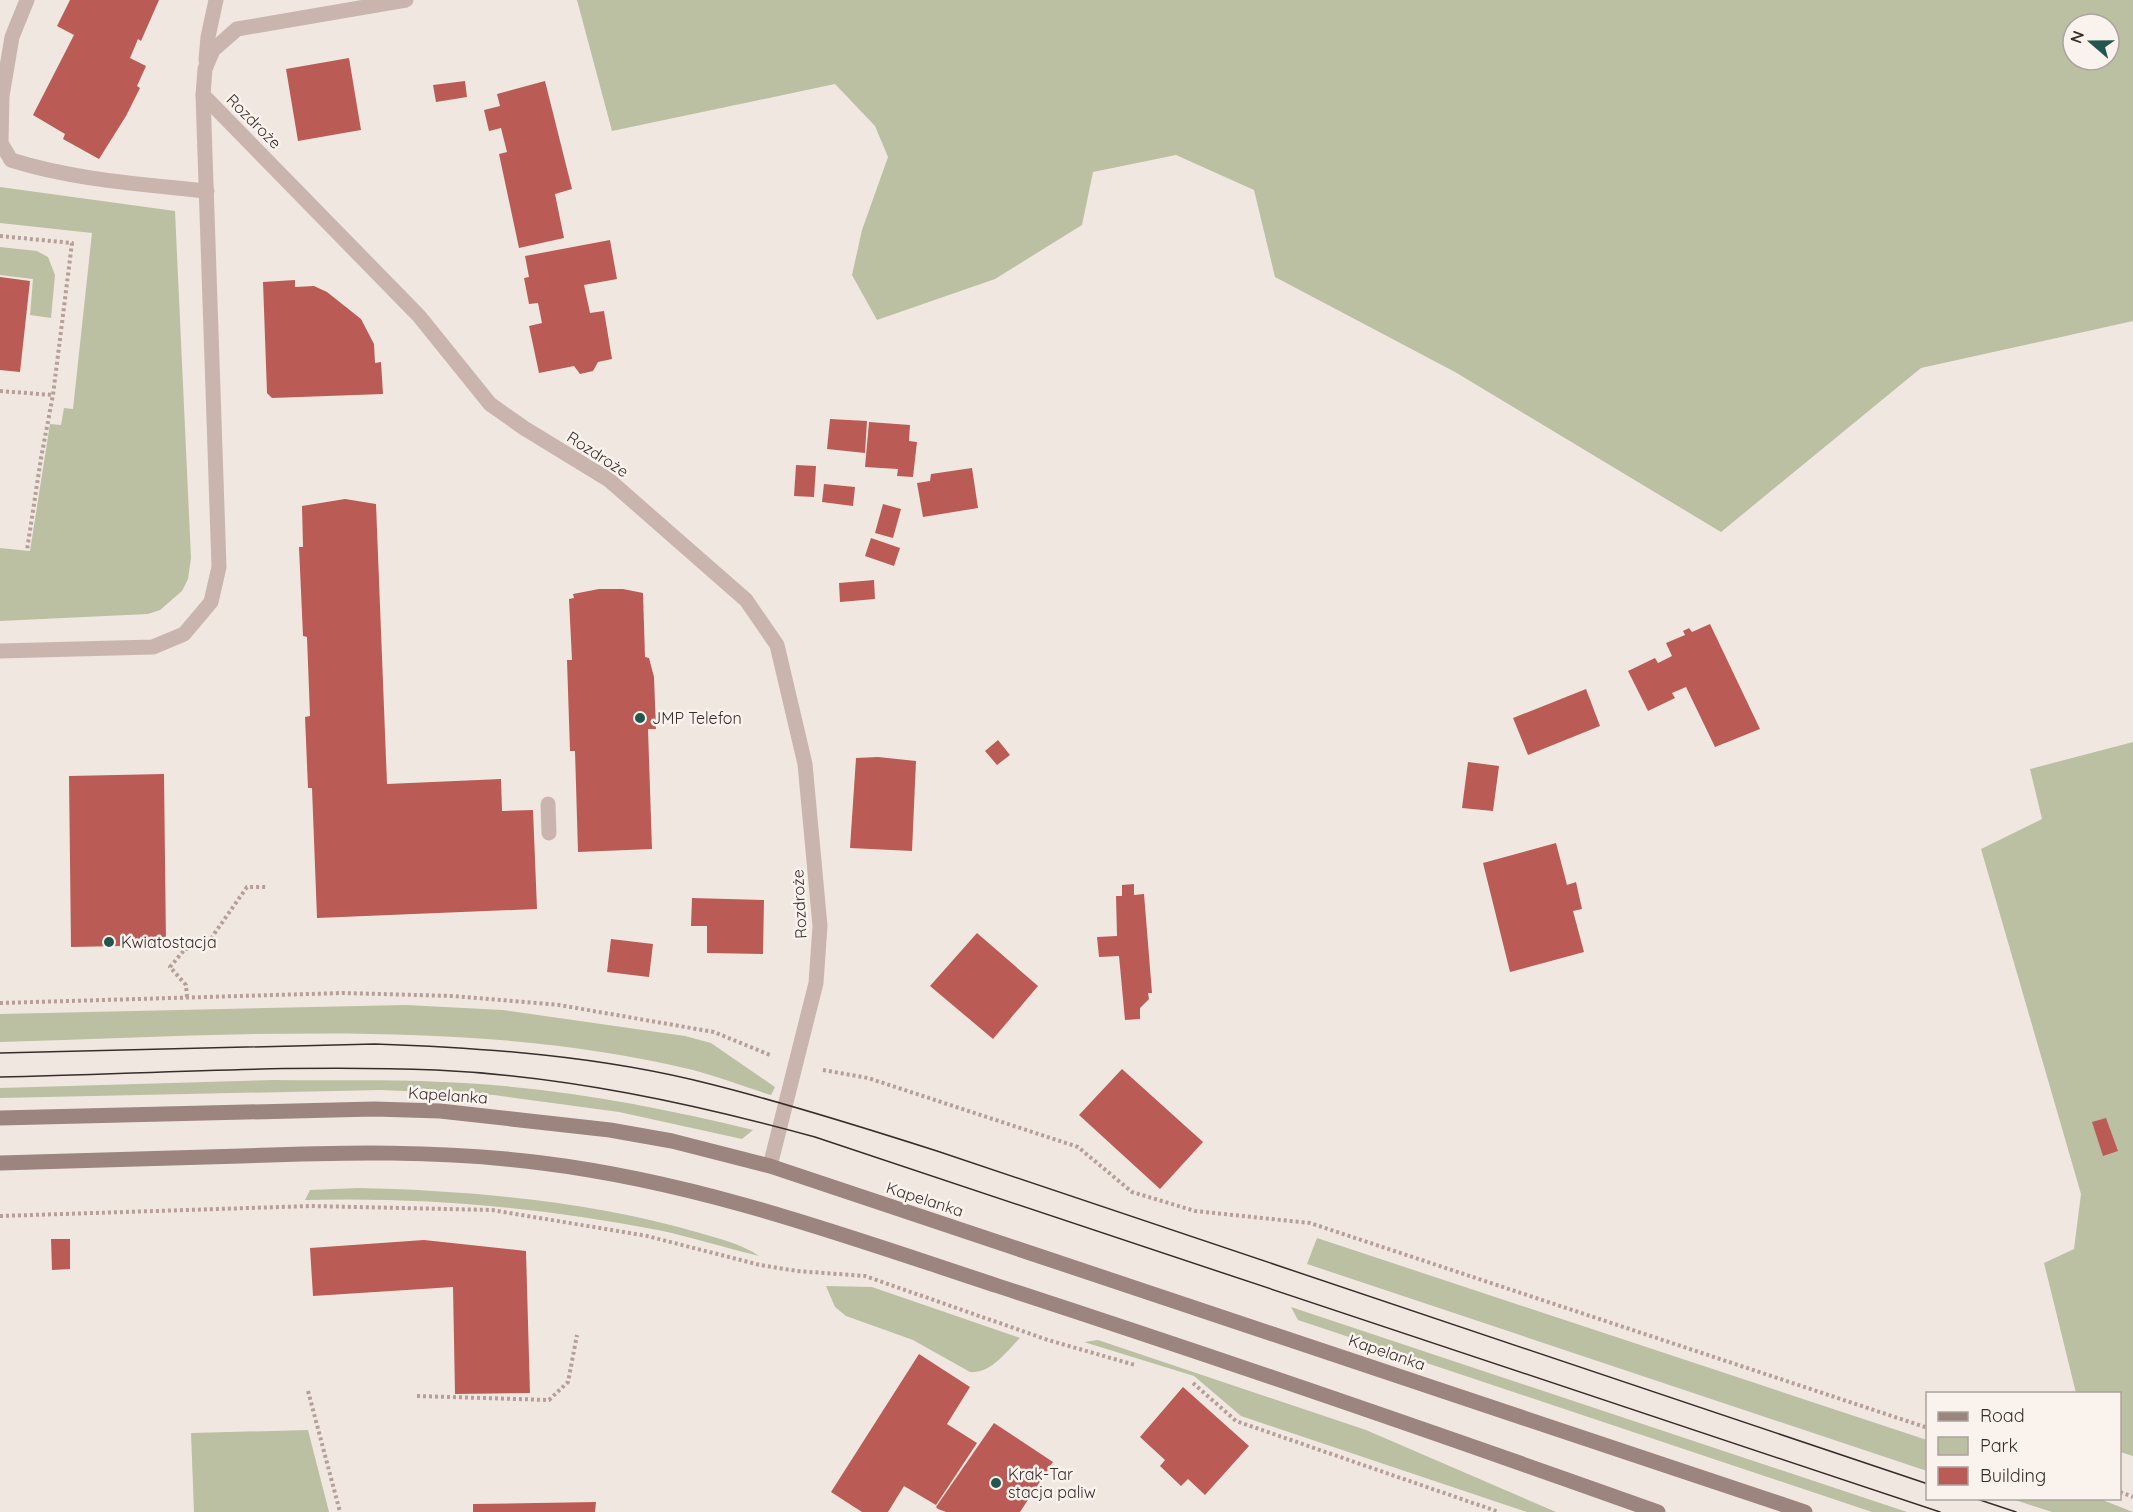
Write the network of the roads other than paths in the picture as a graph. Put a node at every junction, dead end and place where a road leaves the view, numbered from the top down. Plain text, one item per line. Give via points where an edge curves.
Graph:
1 (27, 0) edge
2 (216, 0) edge
3 (406, 0) edge
4 (205, 69) junction
5 (203, 95) junction
6 (207, 191) junction
7 (0, 651) edge
8 (548, 804) dead end
9 (549, 834) dead end
10 (0, 1118) edge
11 (0, 1163) edge
12 (770, 1166) junction
13 (1658, 1512) edge
14 (1805, 1512) edge

1 - 6 street via 12,37 2,96 1,143 11,160 90,177
2 - 4 street
3 - 4 street, Rozdroże via 246,26 220,42
4 - 5 street, Rozdroże
5 - 6 street
5 - 12 street, Rozdroże via 419,316 490,404 609,480 746,600 777,645 805,764 820,926 816,983
6 - 7 street via 219,567 211,602 184,634 153,647
8 - 9 street
10 - 12 main road, Kapelanka via 374,1109 440,1111 610,1130
11 - 13 main road via 378,1151 459,1154 638,1178 755,1206 1440,1434
12 - 14 main road, Kapelanka

